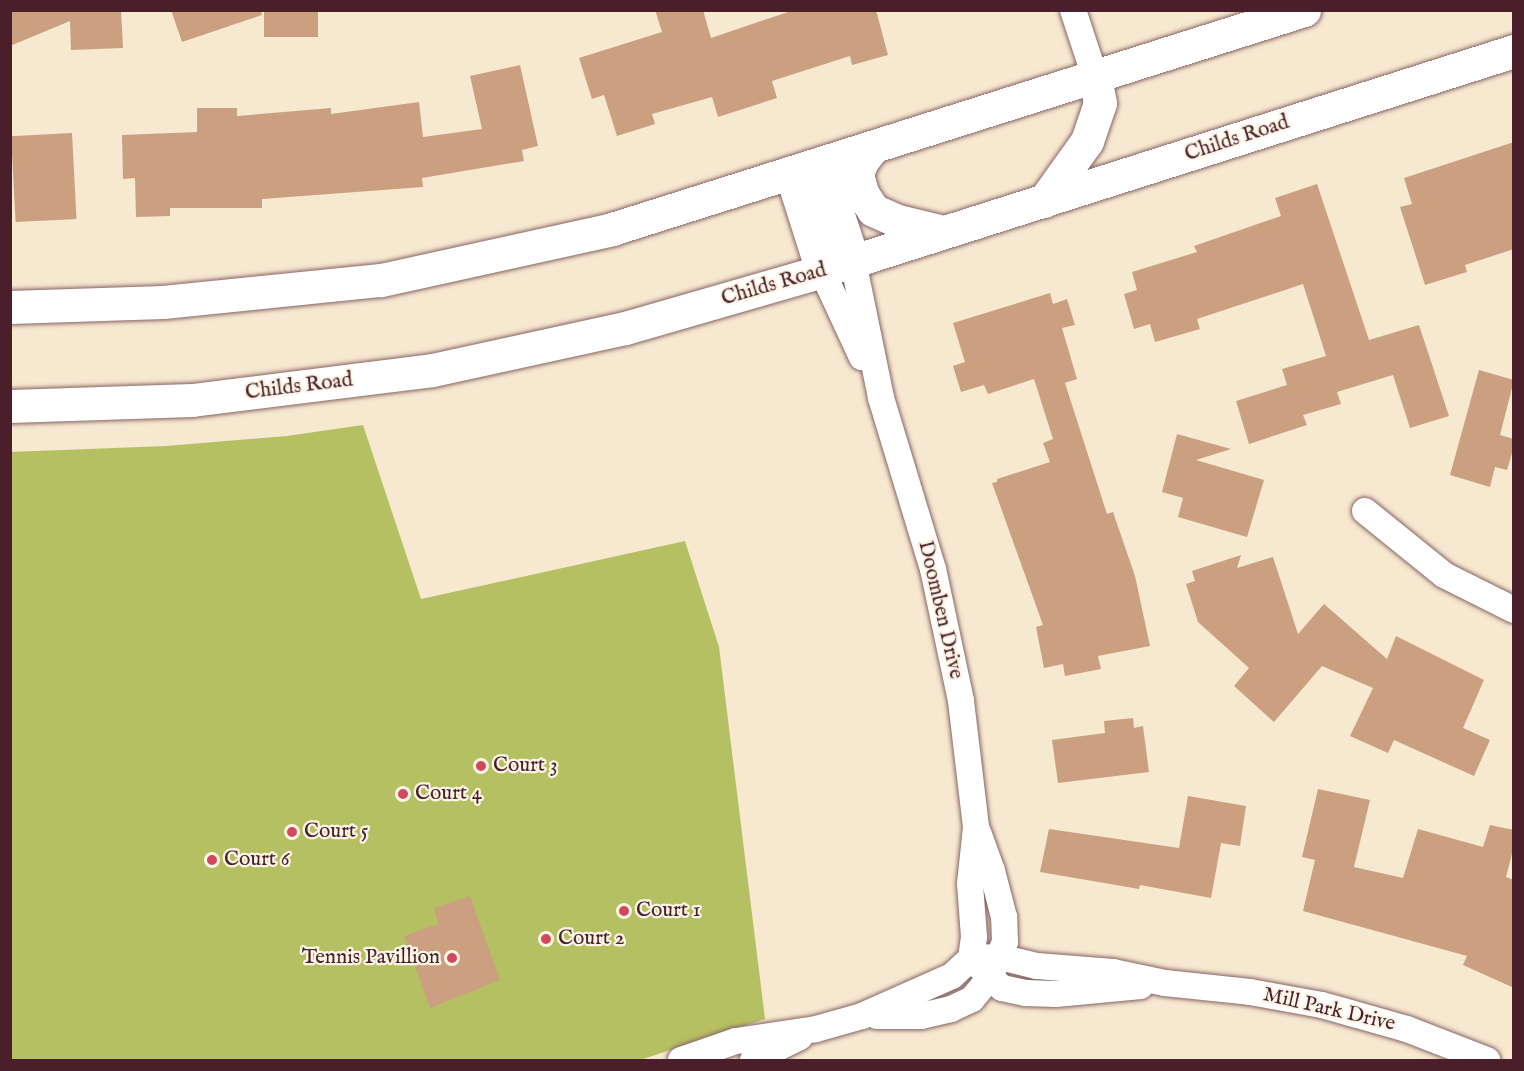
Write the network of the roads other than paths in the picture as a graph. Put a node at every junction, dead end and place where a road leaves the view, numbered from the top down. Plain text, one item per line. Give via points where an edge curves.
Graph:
1 (1073, 10) edge
2 (1304, 10) edge
3 (1514, 51) edge
4 (1095, 77) junction
5 (873, 147) junction
6 (806, 168) junction
7 (1044, 201) junction
8 (943, 232) junction
9 (853, 261) junction
10 (822, 271) junction
11 (10, 307) edge
12 (881, 398) junction
13 (10, 406) edge
14 (1365, 511) dead end
15 (1514, 610) edge
16 (976, 827) junction
17 (971, 958) junction
18 (994, 968) junction
19 (862, 1016) junction
20 (816, 1029) junction
21 (681, 1060) edge
22 (753, 1060) edge
23 (1486, 1060) edge

1 - 4 street
2 - 4 main road
3 - 7 main road, Childs Road
4 - 5 main road
4 - 7 main road via 1100,103 1087,141
5 - 6 main road
5 - 8 main road via 857,174 862,193 873,210
6 - 9 main road
6 - 10 main road
6 - 11 main road via 612,229 381,280 163,302
7 - 8 main road, Childs Road
8 - 9 main road, Childs Road
9 - 10 main road, Childs Road
9 - 12 street, Doomben Drive
10 - 12 street, Doomben Drive
10 - 13 main road, Childs Road via 625,328 432,370 192,400
12 - 16 street, Doomben Drive via 933,569 946,626 961,701
14 - 15 street via 1444,575
16 - 17 street, Doomben Drive via 970,884 974,937
16 - 18 street, Doomben Drive via 1004,917 1005,942
17 - 18 street, Mill Park Drive
17 - 19 street via 952,976
18 - 19 street via 972,999 951,1009 921,1016
18 - 23 street, Mill Park Drive via 1002,988 1025,993 1056,994 1165,983 1322,1005 1407,1029
19 - 20 street
20 - 21 street via 736,1041
20 - 22 street

